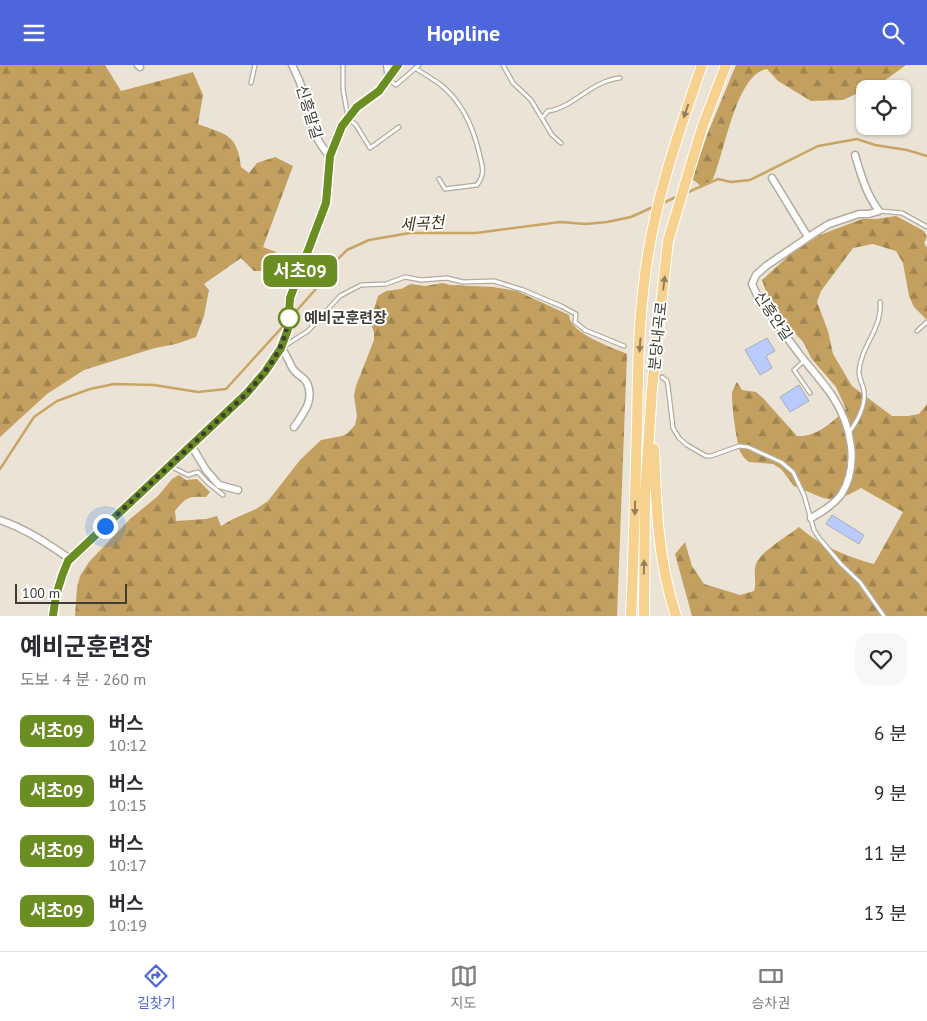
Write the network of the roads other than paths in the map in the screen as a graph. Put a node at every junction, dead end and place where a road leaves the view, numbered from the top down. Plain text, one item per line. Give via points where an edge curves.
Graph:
1 (255, 65) edge
2 (292, 65) edge
3 (343, 65) edge
4 (387, 65) edge
5 (398, 65) edge
6 (419, 65) edge
7 (503, 65) edge
8 (702, 65) edge
9 (726, 65) edge
10 (415, 68) junction
11 (620, 78) dead end
12 (389, 79) junction
13 (251, 83) dead end
14 (348, 118) junction
15 (542, 118) junction
16 (399, 127) dead end
17 (562, 143) dead end
18 (855, 155) dead end
19 (330, 156) junction
20 (772, 178) dead end
21 (439, 179) dead end
22 (879, 211) junction
23 (927, 227) edge
24 (808, 237) junction
25 (880, 302) dead end
26 (927, 322) edge
27 (916, 331) dead end
28 (624, 346) dead end
29 (281, 348) junction
30 (805, 360) junction
31 (662, 377) dead end
32 (652, 389) junction
33 (810, 393) dead end
34 (294, 427) dead end
35 (848, 434) junction
36 (191, 445) junction
37 (169, 465) junction
38 (238, 491) dead end
39 (223, 495) dead end
40 (811, 518) junction
41 (0, 520) edge
42 (70, 559) junction
43 (53, 616) edge
44 (631, 616) edge
45 (644, 616) edge
46 (676, 616) edge
47 (884, 616) edge

1 - 13 lane
2 - 19 street, 신흥말길 via 304,91 312,127 320,146
3 - 14 lane
4 - 12 street
5 - 12 street, 신흥말길
6 - 10 lane
7 - 15 lane via 513,83 531,100
8 -> 44 highway, 분당내곡로 via 674,146 644,283
32 -> 9 highway, 분당내곡로 via 668,241 702,128
10 - 12 lane via 396,85
10 - 21 lane via 442,86 462,109 473,130 483,168 483,177 477,185 445,189
11 - 15 lane via 588,90 557,110 548,111
12 - 14 street, 신흥말길
14 - 16 lane via 370,148
14 - 19 street, 신흥말길
15 - 17 lane via 552,135
18 - 22 street via 870,200
19 - 29 street, 신흥말길 via 326,203 290,298 288,329
20 - 24 street
22 - 23 lane, 신흥안길 via 902,213
22 - 24 street, 신흥안길 via 829,224
24 - 30 street, 신흥안길 via 766,266 752,284 764,306
25 - 35 lane via 879,320 859,373 864,393 861,413
26 - 27 lane
28 - 29 lane via 585,330 575,322 576,314 562,306 523,290 494,281 405,277 386,284 361,285 340,296 308,331
29 - 34 street via 308,389 308,407
29 - 36 street, 신흥말길 via 246,394
30 - 33 lane via 794,369
30 - 35 street, 신흥안길 via 834,399
31 - 40 lane via 667,381 673,428 679,439 706,456 738,446 748,447 781,462 797,478
45 -> 32 highway, 분당내곡로 via 645,494
32 - 46 highway via 655,492 661,556
35 - 40 street, 신흥안길 via 852,458 846,483 833,503
36 - 37 street, 신흥말길
36 - 38 street via 219,485
37 - 39 lane via 188,475 198,472
37 - 42 street, 신흥말길
40 - 47 lane via 814,530 860,582
41 - 42 street via 40,538
42 - 43 street, 신흥말길 via 61,577

